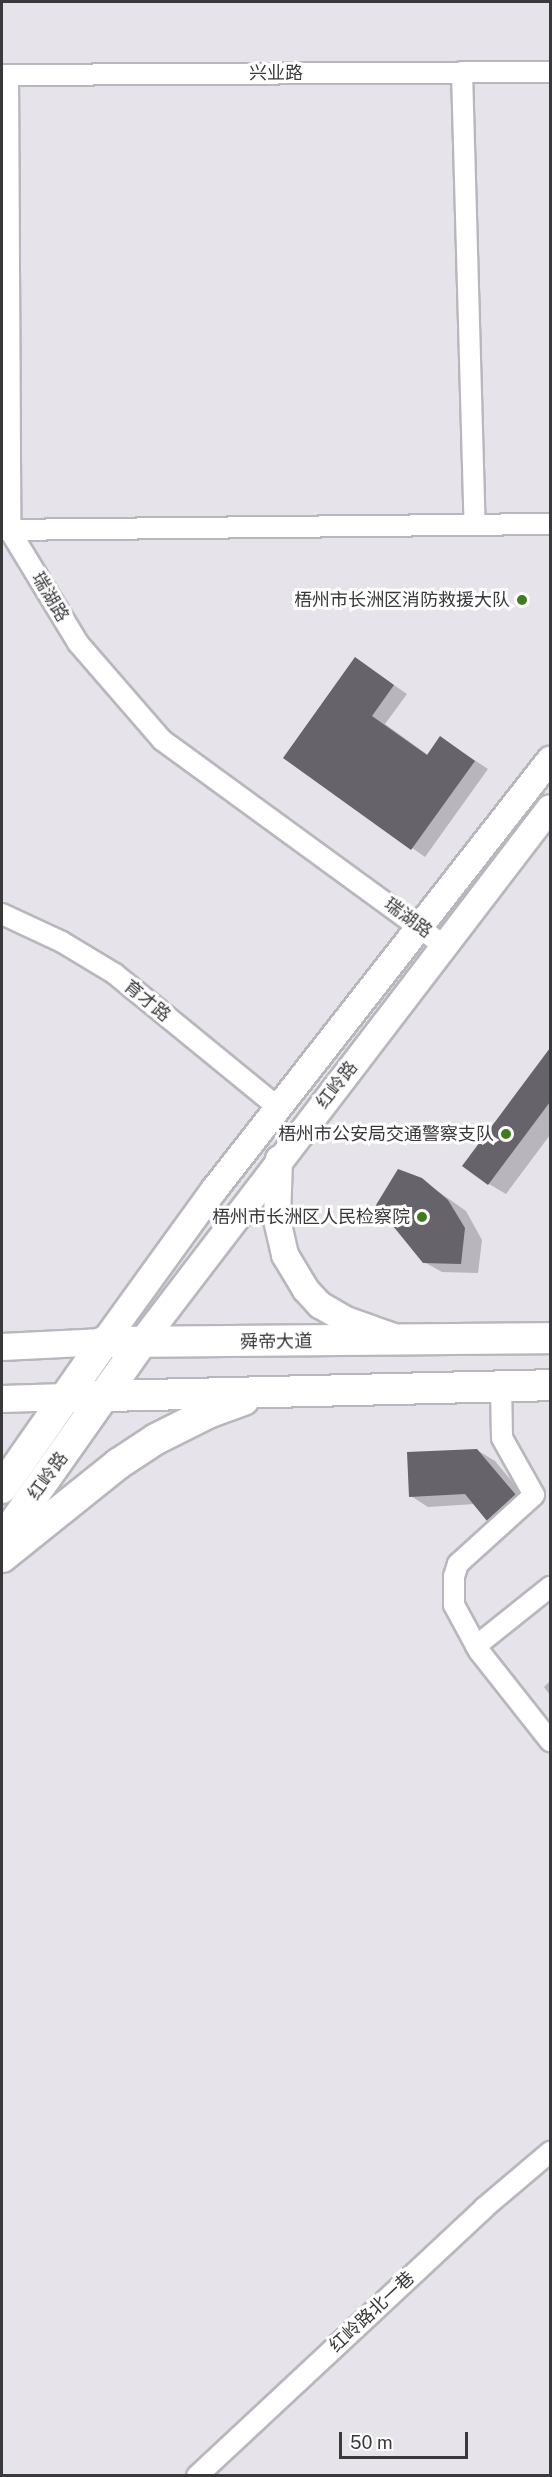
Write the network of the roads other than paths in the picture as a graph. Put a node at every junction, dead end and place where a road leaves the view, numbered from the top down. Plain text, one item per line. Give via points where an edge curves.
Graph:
1 (462, 72) junction
2 (550, 72) edge
3 (5, 75) edge
4 (475, 524) junction
5 (550, 524) edge
6 (6, 530) edge
7 (550, 760) edge
8 (550, 808) edge
9 (2, 914) edge
10 (422, 928) junction
11 (446, 946) junction
12 (279, 1108) junction
13 (279, 1159) junction
14 (550, 1338) edge
15 (412, 1341) junction
16 (104, 1342) junction
17 (141, 1343) junction
18 (2, 1347) edge
19 (550, 1385) edge
20 (501, 1386) junction
21 (273, 1389) junction
22 (66, 1396) junction
23 (105, 1397) junction
24 (2, 1400) edge
25 (2, 1488) edge
26 (2, 1540) edge
27 (2, 1557) edge
28 (550, 1587) edge
29 (476, 1646) junction
30 (550, 1741) edge
31 (550, 2152) edge
32 (197, 2475) edge

1 - 2 street, 兴业路
1 - 3 street, 兴业路
1 - 4 street
3 - 6 street
4 - 5 street
4 - 6 street
6 - 10 street, 瑞湖路 via 78,643 162,740
7 - 10 main road, 红岭路
8 - 11 main road, 红岭路
9 - 12 street, 育才路 via 62,942 115,974
10 - 11 street, 瑞湖路
10 - 12 main road, 红岭路
11 - 13 main road, 红岭路
12 - 16 main road, 红岭路
13 - 15 main road via 277,1220 285,1255 306,1290 320,1305 346,1320
13 - 17 main road, 红岭路
14 - 15 highway, 舜帝大道
15 - 17 highway, 舜帝大道
16 - 17 highway, 舜帝大道
16 - 18 main road, 舜帝大道
16 - 22 highway, 红岭路
17 - 23 highway, 红岭路
19 - 20 highway
20 - 21 highway
20 - 29 street via 502,1438 534,1495 458,1564 454,1605
21 - 23 highway
21 - 27 highway via 208,1413 156,1439 118,1464
22 - 23 highway
22 - 24 main road
22 - 25 highway, 红岭路
23 - 26 highway, 红岭路
28 - 29 street
29 - 30 street
31 - 32 street, 红岭路北一巷 via 484,2208

